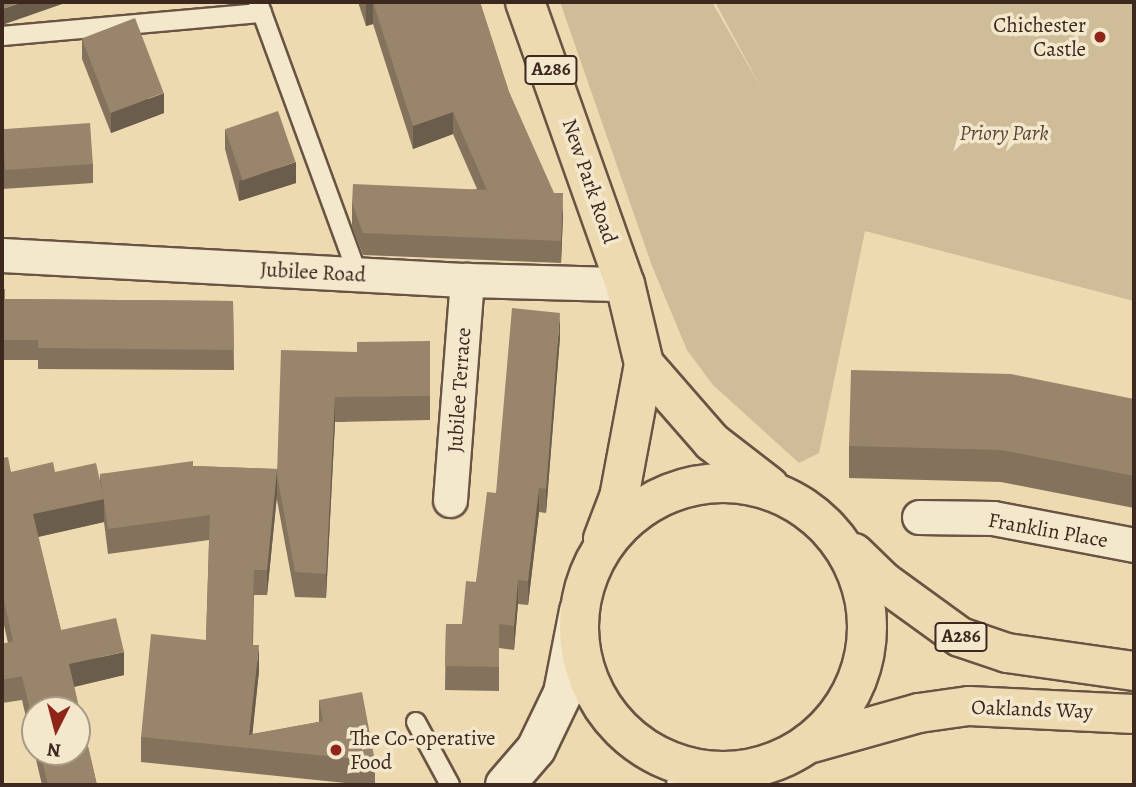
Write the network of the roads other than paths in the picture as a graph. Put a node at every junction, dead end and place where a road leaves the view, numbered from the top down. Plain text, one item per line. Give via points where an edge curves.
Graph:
1 (526, 2) edge
2 (260, 7) edge
3 (2, 36) edge
4 (2, 255) edge
5 (358, 275) junction
6 (467, 280) junction
7 (625, 284) junction
8 (644, 364) junction
9 (787, 497) junction
10 (450, 499) dead end
11 (919, 517) dead end
12 (825, 524) junction
13 (1134, 545) edge
14 (594, 562) junction
15 (579, 611) junction
16 (1134, 671) edge
17 (1134, 714) edge
18 (416, 722) dead end
19 (808, 745) junction
20 (728, 772) junction
21 (450, 785) edge
22 (505, 785) edge
23 (686, 785) edge

1 - 7 main road, New Park Road / A286
2 - 3 lane
2 - 5 lane
4 - 5 street, Jubilee Road
5 - 6 street, Jubilee Road
6 - 7 street, Jubilee Road
6 - 10 street, Jubilee Terrace
7 - 8 main road, New Park Road / A286
8 - 9 main road, New Park Road / A286 via 681,411 730,460
8 - 14 main road, New Park Road / A286 via 619,497
9 - 12 main road, New Park Road
9 - 14 main road via 728,482 682,488 628,518
11 - 13 street, Franklin Place via 993,518
12 - 16 main road, A286 via 884,582 960,637 1007,653
12 - 19 main road via 849,555 864,593 867,646 862,671 845,707
14 - 15 main road, New Park Road
15 - 20 main road via 583,666 607,715 660,758 686,767
15 - 22 main road via 563,693 536,749
17 - 19 main road, Oaklands Way via 969,706 919,713
18 - 21 lane
19 - 20 main road via 769,765
20 - 23 main road

